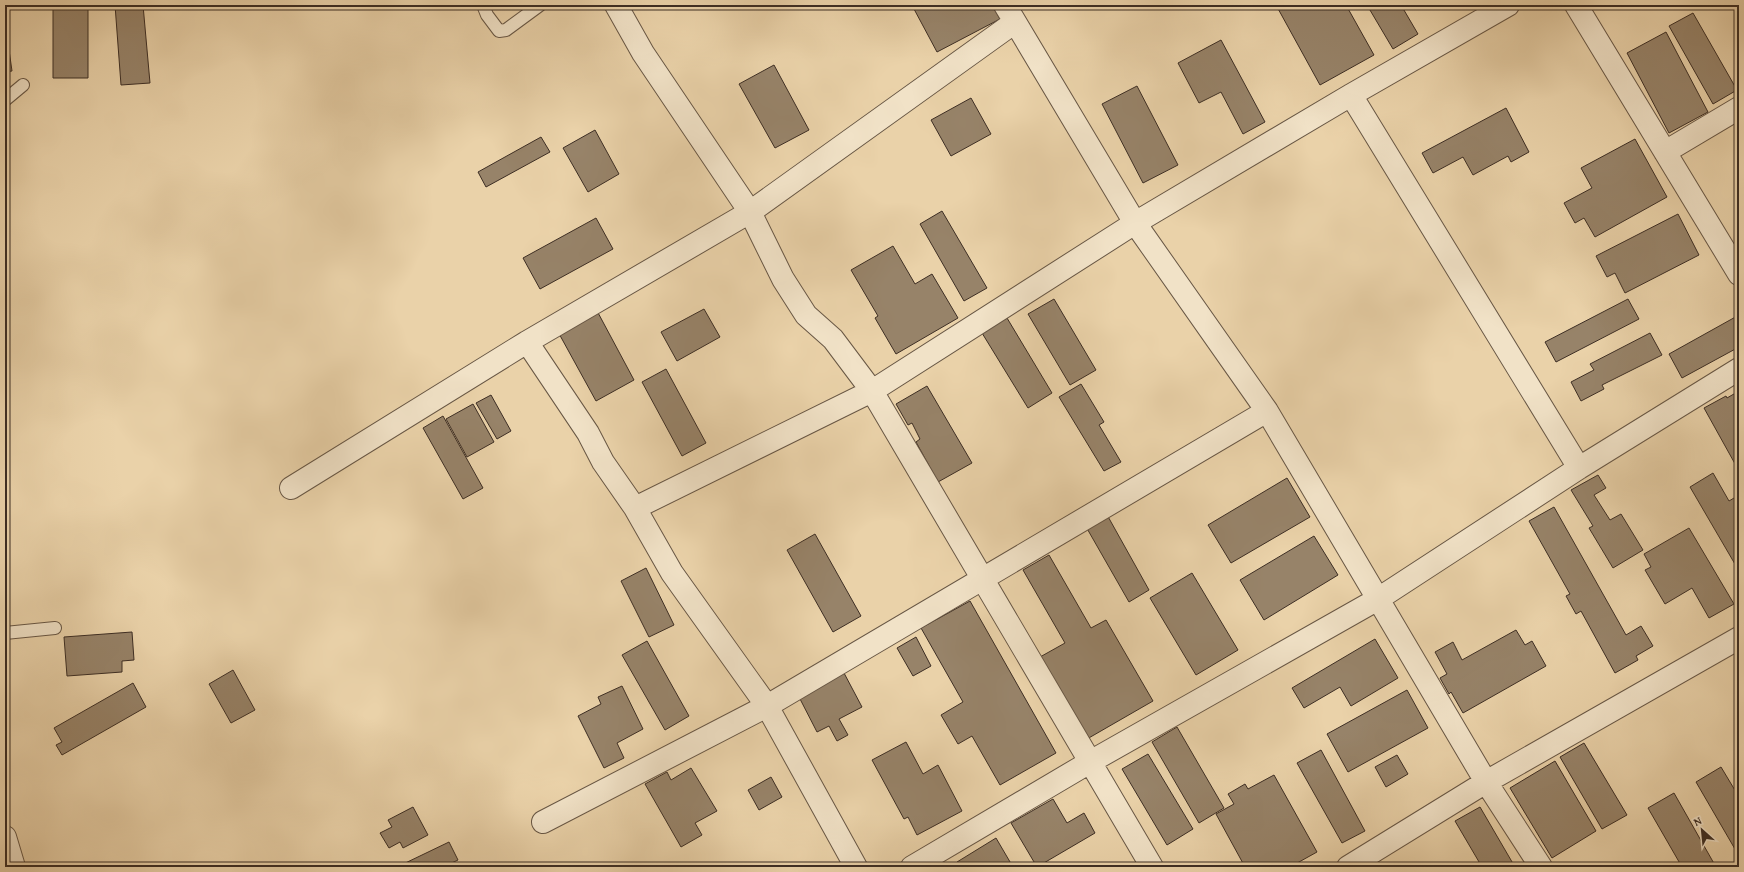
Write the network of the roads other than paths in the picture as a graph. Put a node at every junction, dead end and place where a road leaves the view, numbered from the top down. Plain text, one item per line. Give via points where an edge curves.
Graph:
1 (483, 5) edge
2 (540, 5) edge
3 (616, 5) edge
4 (1508, 5) edge
5 (1576, 5) edge
6 (1010, 14) edge
7 (23, 85) dead end
8 (1351, 95) junction
9 (5, 100) edge
10 (1739, 108) edge
11 (1665, 152) junction
12 (750, 212) junction
13 (1135, 223) junction
14 (1739, 274) edge
15 (528, 342) junction
16 (1739, 369) edge
17 (872, 391) junction
18 (1267, 411) junction
19 (1579, 468) junction
20 (291, 488) dead end
21 (635, 508) junction
22 (981, 579) junction
23 (1378, 598) junction
24 (55, 628) dead end
25 (5, 633) edge
26 (1739, 638) edge
27 (767, 706) junction
28 (1090, 762) junction
29 (1486, 782) junction
30 (543, 822) dead end
31 (5, 837) edge
32 (14, 867) edge
33 (856, 867) edge
34 (912, 867) edge
35 (1152, 867) edge
36 (1348, 867) edge
37 (1541, 867) edge

1 - 2 lane via 498,31 506,30
3 - 12 street via 643,53
4 - 8 street
5 - 11 street
6 - 12 street
6 - 13 street
7 - 9 lane
8 - 13 street
8 - 19 street
10 - 11 street
11 - 14 street
12 - 15 street
12 - 17 street via 783,279 806,315 833,339
13 - 17 street
13 - 18 street
15 - 20 street
15 - 21 street
16 - 19 street
17 - 21 street
17 - 22 street
18 - 22 street
18 - 23 street
19 - 23 street
21 - 27 street via 672,573
22 - 27 street
22 - 28 street
23 - 28 street
23 - 29 street
24 - 25 lane
26 - 29 street
27 - 30 street
27 - 33 street
28 - 34 street
28 - 35 street
29 - 36 street
29 - 37 street
31 - 32 street

